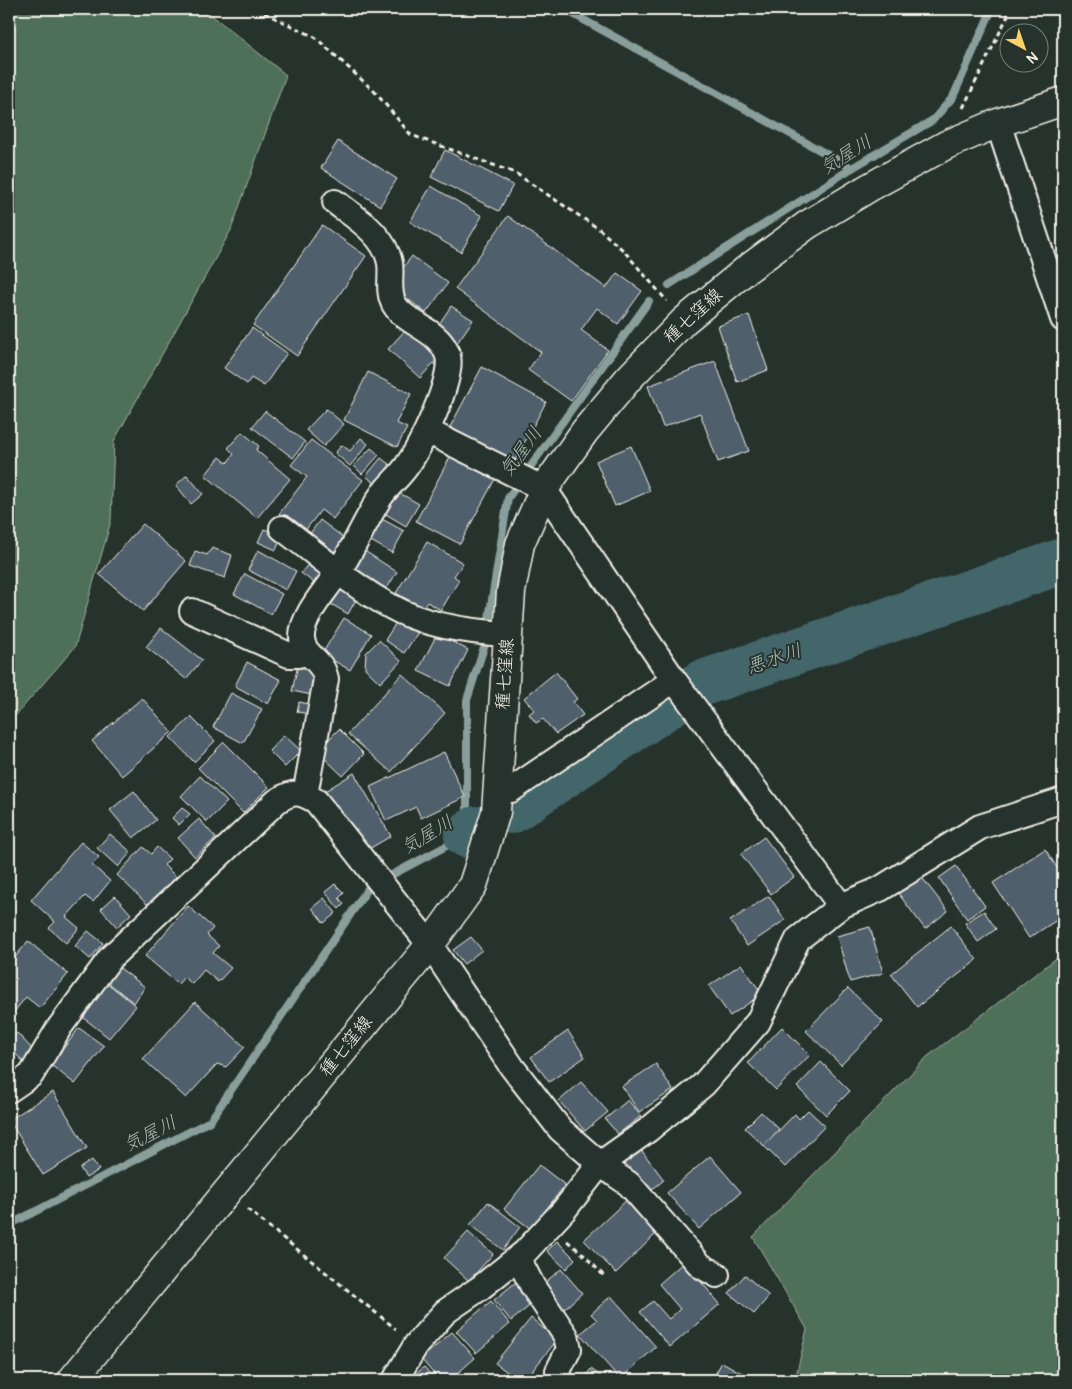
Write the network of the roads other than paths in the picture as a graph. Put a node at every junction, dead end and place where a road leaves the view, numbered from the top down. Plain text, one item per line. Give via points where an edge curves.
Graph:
1 (1063, 101) edge
2 (998, 123) junction
3 (335, 202) dead end
4 (1063, 318) edge
5 (427, 432) junction
6 (527, 480) junction
7 (282, 528) dead end
8 (339, 571) junction
9 (192, 610) dead end
10 (494, 633) junction
11 (305, 650) junction
12 (681, 690) junction
13 (497, 792) junction
14 (305, 794) junction
15 (1063, 800) edge
16 (841, 906) junction
17 (430, 945) junction
18 (9, 1090) edge
19 (600, 1164) junction
20 (518, 1258) junction
21 (717, 1275) dead end
22 (558, 1371) dead end
23 (72, 1380) edge
24 (395, 1380) edge

1 - 2 main road, 種七窪線
2 - 4 street
2 - 6 main road, 種七窪線 via 946,145 870,187 807,225 746,270 684,320 584,431
3 - 5 street via 372,231 385,249 390,262 394,305 445,348 448,376
5 - 6 street
5 - 8 street via 406,467 382,495
6 - 10 main road, 種七窪線 via 511,592
6 - 12 street
7 - 8 street
8 - 10 street via 391,607 419,619
8 - 11 street via 302,630
9 - 11 street via 289,655 299,655
10 - 13 main road, 種七窪線
11 - 14 street via 322,668 326,678
12 - 13 street via 511,790
12 - 16 street
13 - 17 main road, 種七窪線 via 496,812 473,885
14 - 17 street via 316,801
14 - 18 street via 290,793 277,801 111,957 59,1028 31,1075
15 - 16 street via 980,826 880,889
16 - 19 street via 798,938 758,1022 704,1085
17 - 19 street via 512,1067 560,1129
17 - 23 main road, 種七窪線
19 - 20 street
19 - 21 street via 629,1184 701,1266
20 - 22 street via 566,1336 569,1349
20 - 24 street via 445,1312 416,1345

